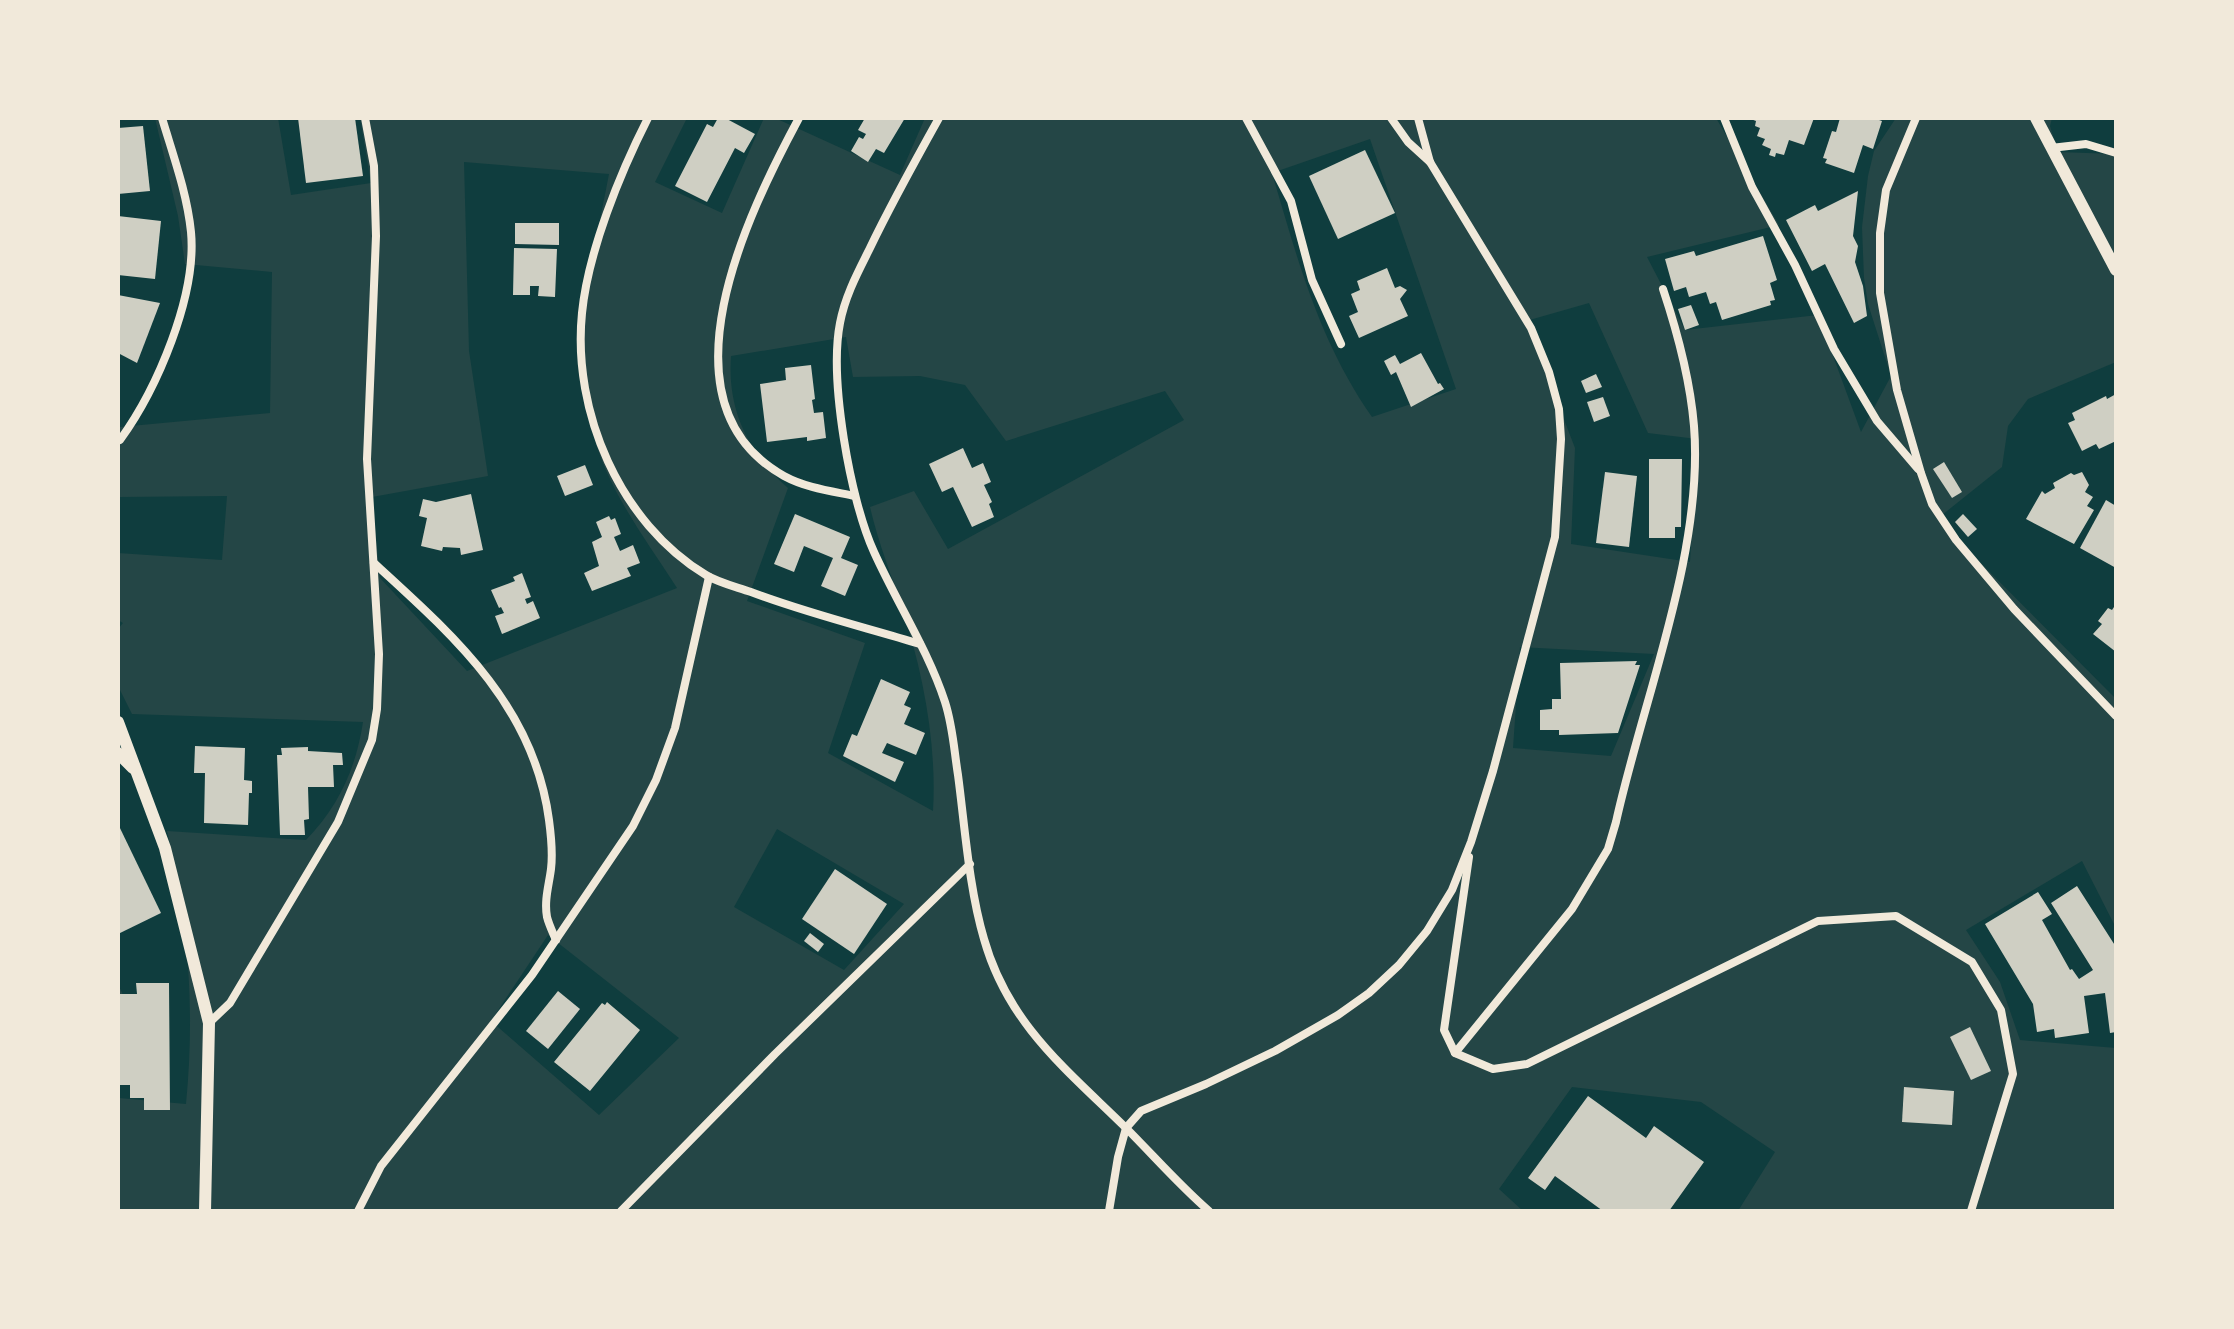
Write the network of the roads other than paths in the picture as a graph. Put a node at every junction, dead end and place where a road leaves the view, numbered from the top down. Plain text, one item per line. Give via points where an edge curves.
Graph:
1 (162, 118) edge
2 (365, 118) edge
3 (648, 118) edge
4 (799, 118) edge
5 (939, 118) edge
6 (1246, 118) edge
7 (1391, 118) edge
8 (1418, 118) edge
9 (1724, 118) edge
10 (1916, 118) edge
11 (2036, 118) edge
12 (2051, 148) junction
13 (2116, 153) edge
14 (1430, 162) junction
15 (2116, 270) edge
16 (1663, 289) dead end
17 (1341, 344) dead end
18 (119, 440) edge
19 (1921, 473) junction
20 (855, 496) junction
21 (374, 563) junction
22 (709, 577) junction
23 (920, 644) junction
24 (2116, 716) edge
25 (118, 722) edge
26 (118, 753) edge
27 (135, 771) junction
28 (1471, 842) junction
29 (970, 864) junction
30 (556, 940) junction
31 (209, 1023) junction
32 (1455, 1053) junction
33 (1126, 1128) junction
34 (205, 1211) edge
35 (358, 1211) edge
36 (621, 1211) edge
37 (1109, 1211) edge
38 (1209, 1211) edge
39 (1971, 1211) edge

1 - 18 street via 181,181 192,263 172,338 138,415
2 - 21 street via 374,166 376,236 367,459
3 - 22 street via 617,184 597,245 582,312 581,356 588,403 623,492 673,552
4 - 20 street via 743,233 727,294 717,370 721,397 752,452 784,476
5 - 20 street via 852,285 840,323 837,368
6 - 17 street via 1291,201 1312,280
7 - 14 street
8 - 14 street
9 - 19 street via 1752,187 1834,349 1877,421
10 - 19 street via 1886,190 1880,293 1897,390
11 - 12 main road
12 - 13 street via 2086,144
12 - 15 main road
14 - 28 street via 1531,328 1559,409 1561,439 1555,537
16 - 32 street via 1689,381 1695,430 1693,491 1673,603 1616,822 1608,849 1572,909
19 - 24 street via 1932,504 1956,540
20 - 23 street via 873,550
21 - 30 street via 491,680 533,753 551,833 546,898
21 - 31 street via 379,654 372,740 338,822 230,1003
22 - 23 street
22 - 30 street via 675,728 656,780 633,826
23 - 29 street via 936,675 953,734
25 - 27 main road
26 - 27 main road
27 - 31 main road via 165,848
28 - 32 street via 1444,1030
28 - 33 street via 1452,890 1427,931 1369,993 1275,1051 1141,1111
29 - 33 street via 983,938 1019,1016 1047,1052
29 - 36 street
30 - 35 street via 381,1166
31 - 34 main road
32 - 39 street via 1493,1069 1527,1064 1818,921 1896,916 1972,962 2001,1010 2013,1074
33 - 37 street
33 - 38 street

